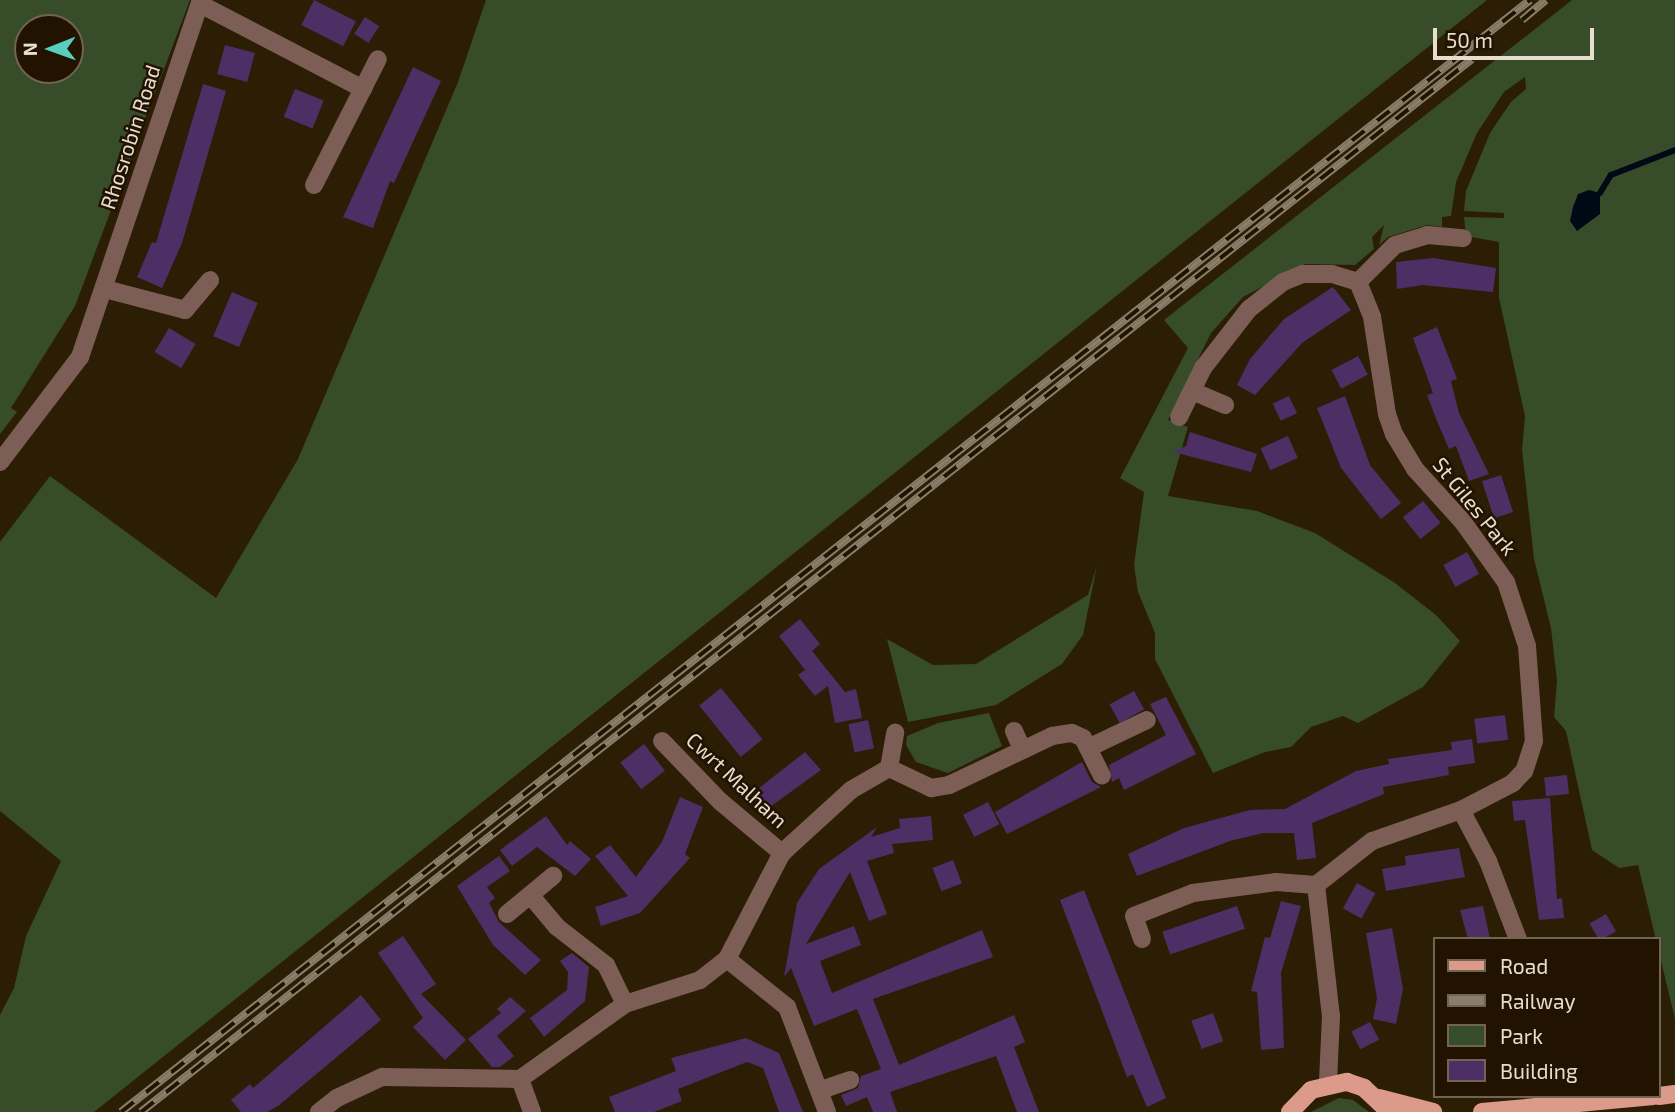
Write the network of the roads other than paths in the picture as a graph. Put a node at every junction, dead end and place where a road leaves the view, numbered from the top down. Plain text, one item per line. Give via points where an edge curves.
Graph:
1 (200, 2) edge
2 (378, 59) dead end
3 (363, 89) junction
4 (314, 185) dead end
5 (1463, 238) dead end
6 (210, 279) dead end
7 (1358, 282) junction
8 (105, 289) junction
9 (1192, 391) junction
10 (1225, 405) dead end
11 (1179, 417) dead end
12 (0, 462) edge
13 (1147, 720) dead end
14 (1014, 731) dead end
15 (895, 733) dead end
16 (662, 741) dead end
17 (1088, 748) junction
18 (1022, 749) junction
19 (889, 768) junction
20 (1102, 776) dead end
21 (1461, 810) junction
22 (782, 853) junction
23 (553, 876) dead end
24 (1316, 886) junction
25 (531, 896) junction
26 (508, 914) dead end
27 (1517, 937) edge
28 (1142, 939) dead end
29 (727, 960) junction
30 (625, 1004) junction
31 (520, 1079) junction
32 (850, 1080) dead end
33 (1328, 1083) junction
34 (821, 1090) junction
35 (1632, 1098) edge
36 (1384, 1105) edge
37 (319, 1112) edge
38 (532, 1112) edge
39 (827, 1112) edge
40 (1290, 1112) edge
41 (1433, 1112) edge
42 (1482, 1112) edge

1 - 3 street
1 - 8 street, Rhosrobin Road
2 - 3 street
3 - 4 street
5 - 7 street via 1427,235 1395,245
6 - 8 street via 185,310
7 - 9 street via 1332,274 1303,274 1283,282 1248,309 1203,368
7 - 21 street, St Giles Park via 1372,317 1394,434 1415,469 1463,522 1506,582 1527,646 1534,741 1531,758 1513,783
8 - 12 street, Rhosrobin Road via 80,357
9 - 10 street
9 - 11 street
13 - 17 street via 1126,740
14 - 18 street
15 - 19 street
16 - 22 street, Cwrt Malham via 721,802
17 - 18 street via 1083,738 1062,733
17 - 20 street
18 - 19 street via 949,785 931,788
19 - 22 street via 851,790
21 - 24 street, St Giles Park via 1372,841
21 - 27 street via 1488,861
22 - 29 street
23 - 25 street
24 - 28 street via 1276,882 1193,893 1134,916
24 - 33 street via 1331,1016
25 - 26 street
25 - 30 street via 557,927 606,965
29 - 30 street via 700,980
29 - 34 street via 787,1007
30 - 31 street
31 - 37 street via 382,1076
31 - 38 street
32 - 34 street
33 - 36 main road via 1356,1085
33 - 40 main road via 1311,1090
34 - 39 street
35 - 42 main road
36 - 41 main road

